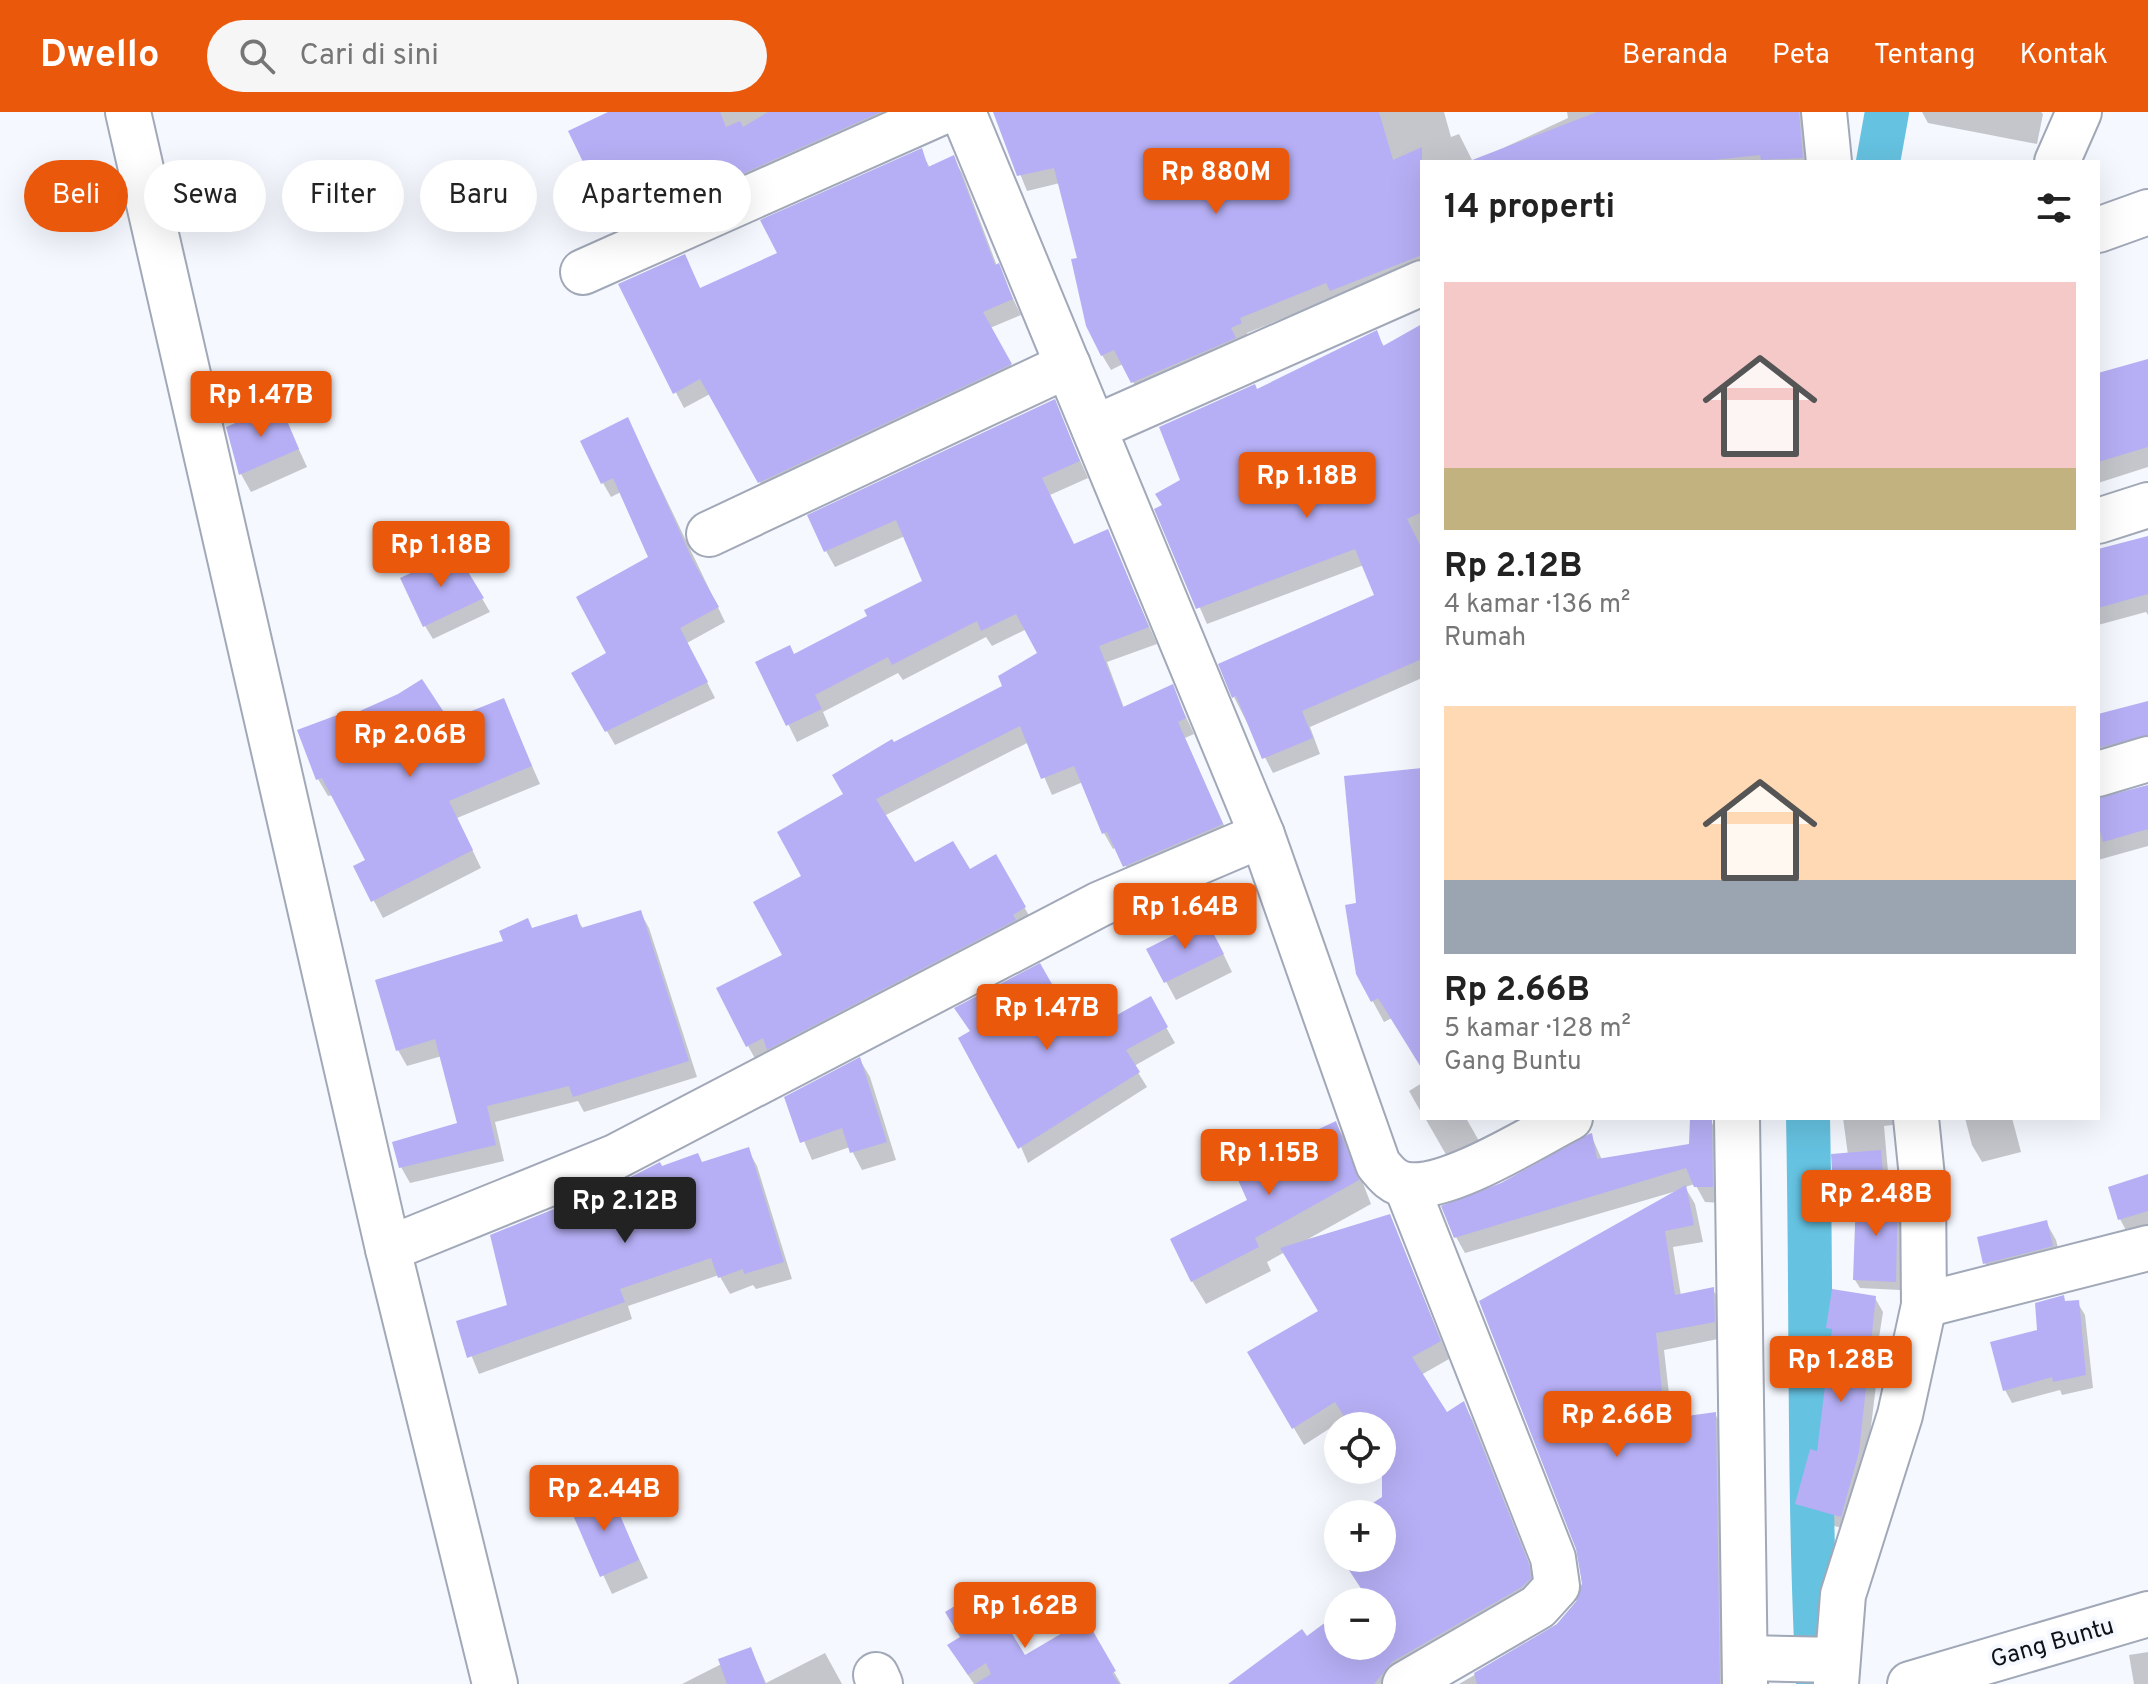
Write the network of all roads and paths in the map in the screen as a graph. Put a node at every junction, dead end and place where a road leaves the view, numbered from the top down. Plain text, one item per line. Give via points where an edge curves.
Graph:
1 (128, 112) edge
2 (942, 112) edge
3 (963, 112) edge
4 (1824, 112) edge
5 (2079, 112) edge
6 (1829, 160) edge
7 (2058, 160) edge
8 (2148, 212) edge
9 (2100, 229) edge
10 (583, 272) dead end
11 (1420, 284) edge
12 (1068, 365) junction
13 (1094, 428) junction
14 (2148, 505) edge
15 (2100, 520) edge
16 (709, 534) dead end
17 (2148, 759) edge
18 (2100, 773) edge
19 (1262, 835) junction
20 (1566, 1120) edge
21 (1737, 1120) edge
22 (1916, 1120) edge
23 (1406, 1185) junction
24 (2148, 1248) edge
25 (388, 1249) junction
26 (1924, 1305) junction
27 (2148, 1614) edge
28 (1748, 1667) edge
29 (1830, 1667) edge
30 (495, 1684) edge
31 (1405, 1684) edge
32 (1910, 1684) edge

1 - 25 street
2 - 10 street
3 - 12 street
4 - 6 street
5 - 7 street
8 - 9 street
11 - 13 street
12 - 13 street
12 - 16 street
13 - 19 street
14 - 15 street
17 - 18 street
19 - 23 street via 1378,1164
19 - 25 street via 1100,904 615,1157
20 - 23 street via 1440,1183
21 - 28 street
22 - 26 street
23 - 31 street via 1553,1558 1557,1586 1538,1607
24 - 26 street
25 - 30 street
26 - 29 street via 1900,1415 1843,1595
27 - 32 street, Gang Buntu
28 - 29 street

